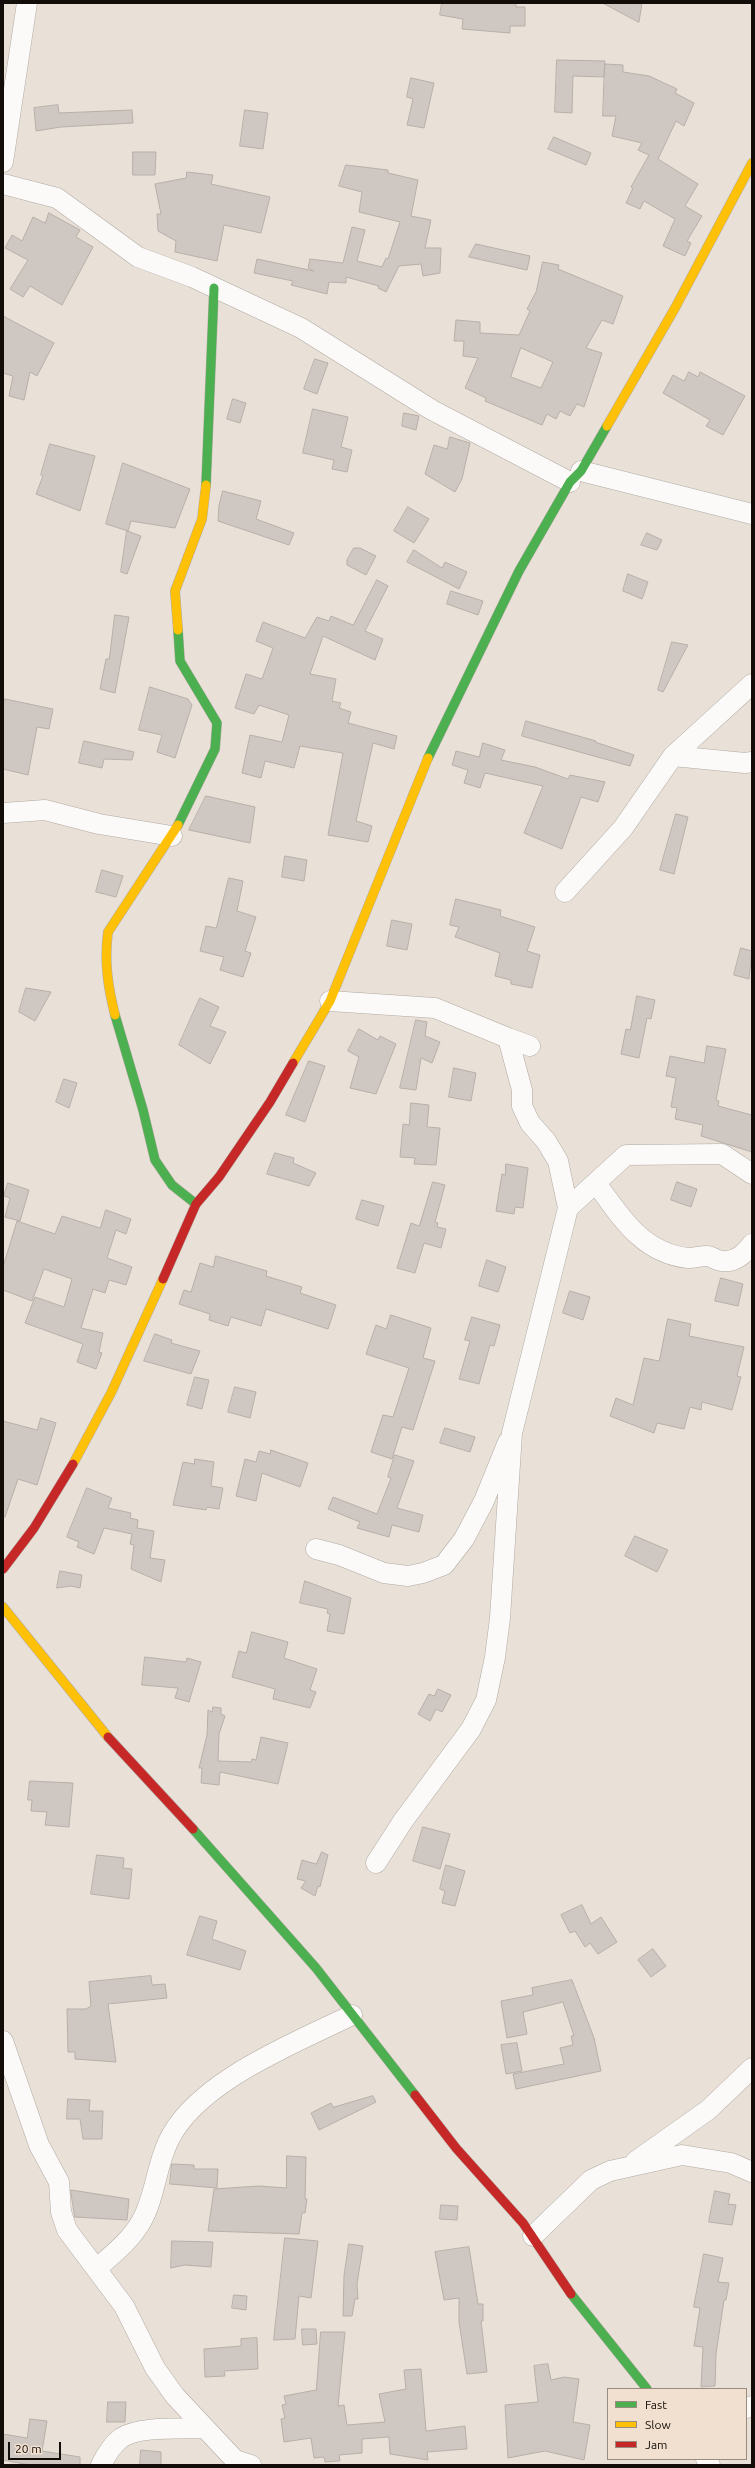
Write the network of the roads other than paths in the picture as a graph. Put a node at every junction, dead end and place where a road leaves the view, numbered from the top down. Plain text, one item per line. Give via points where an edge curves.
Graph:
1 (27, 3) edge
2 (13, 90) junction
3 (3, 111) edge
4 (3, 162) edge
5 (752, 163) edge
6 (3, 184) edge
7 (214, 288) junction
8 (576, 476) junction
9 (752, 514) edge
10 (752, 684) edge
11 (673, 756) junction
12 (752, 762) edge
13 (3, 813) edge
14 (172, 836) junction
15 (565, 892) dead end
16 (330, 1001) junction
17 (508, 1038) junction
18 (530, 1046) dead end
19 (752, 1174) edge
20 (596, 1183) junction
21 (196, 1204) junction
22 (568, 1208) junction
23 (752, 1244) edge
24 (512, 1433) junction
25 (316, 1549) dead end
26 (3, 1569) edge
27 (3, 1607) edge
28 (376, 1863) dead end
29 (352, 2015) junction
30 (3, 2041) edge
31 (752, 2068) edge
32 (630, 2166) junction
33 (752, 2172) edge
34 (533, 2236) junction
35 (97, 2268) junction
36 (646, 2388) edge
37 (203, 2428) junction
38 (101, 2465) edge
39 (251, 2465) edge

1 - 2 street
2 - 3 street
2 - 4 street
5 - 8 street via 675,308
6 - 7 street via 57,198 138,258 192,277
7 - 8 street via 301,328 432,410
7 - 14 street via 204,506 202,519 175,591 180,662 217,723 216,742
8 - 9 street
8 - 16 street via 519,571 424,766 358,937
10 - 11 street
11 - 12 street
11 - 15 street via 623,828
13 - 14 street via 45,810 99,824
14 - 21 street via 108,932 104,949 117,1021 144,1111 154,1160 173,1188
16 - 17 street via 435,1008
16 - 21 street via 270,1102 219,1177
17 - 18 street
17 - 22 street via 522,1090 522,1106 530,1123 546,1141 558,1161
19 - 20 street via 722,1154 626,1155
20 - 22 street
20 - 23 street via 620,1216 646,1244 669,1254 689,1258 708,1256 720,1261 734,1260 746,1253
21 - 26 street via 104,1406 68,1474 24,1543
22 - 24 street
24 - 25 street via 484,1501 464,1539 444,1565 408,1576 384,1573
24 - 28 street via 500,1618 496,1657 486,1700 471,1729 403,1821
27 - 29 street via 92,1719 239,1879 316,1968
29 - 34 street via 456,2148 500,2194
29 - 35 street via 233,2076 187,2113 168,2141 141,2222 123,2246
30 - 35 street via 39,2145 59,2182 61,2212 67,2230
31 - 32 street via 708,2110
32 - 33 street via 682,2155 730,2163
32 - 34 street via 610,2171 591,2180
34 - 36 street via 581,2309
35 - 37 street via 135,2324 155,2368
37 - 38 street via 141,2431 122,2438 107,2452
37 - 39 street via 235,2460

